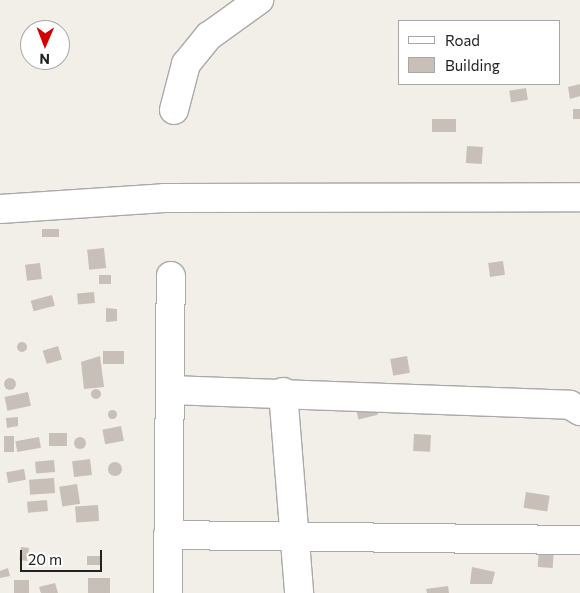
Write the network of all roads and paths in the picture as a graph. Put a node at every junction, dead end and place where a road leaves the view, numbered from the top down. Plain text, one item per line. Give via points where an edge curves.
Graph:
1 (258, 0) edge
2 (174, 110) dead end
3 (580, 197) edge
4 (0, 209) edge
5 (171, 276) dead end
6 (170, 390) junction
7 (283, 392) junction
8 (580, 411) edge
9 (295, 534) junction
10 (168, 535) junction
11 (580, 540) edge
12 (168, 593) edge
13 (299, 593) edge

1 - 2 street via 209,36 186,64
3 - 4 street via 164,198
5 - 6 street
6 - 7 street
6 - 10 street
7 - 8 street via 570,405
7 - 9 street
9 - 10 street
9 - 11 street
9 - 13 street
10 - 12 street

